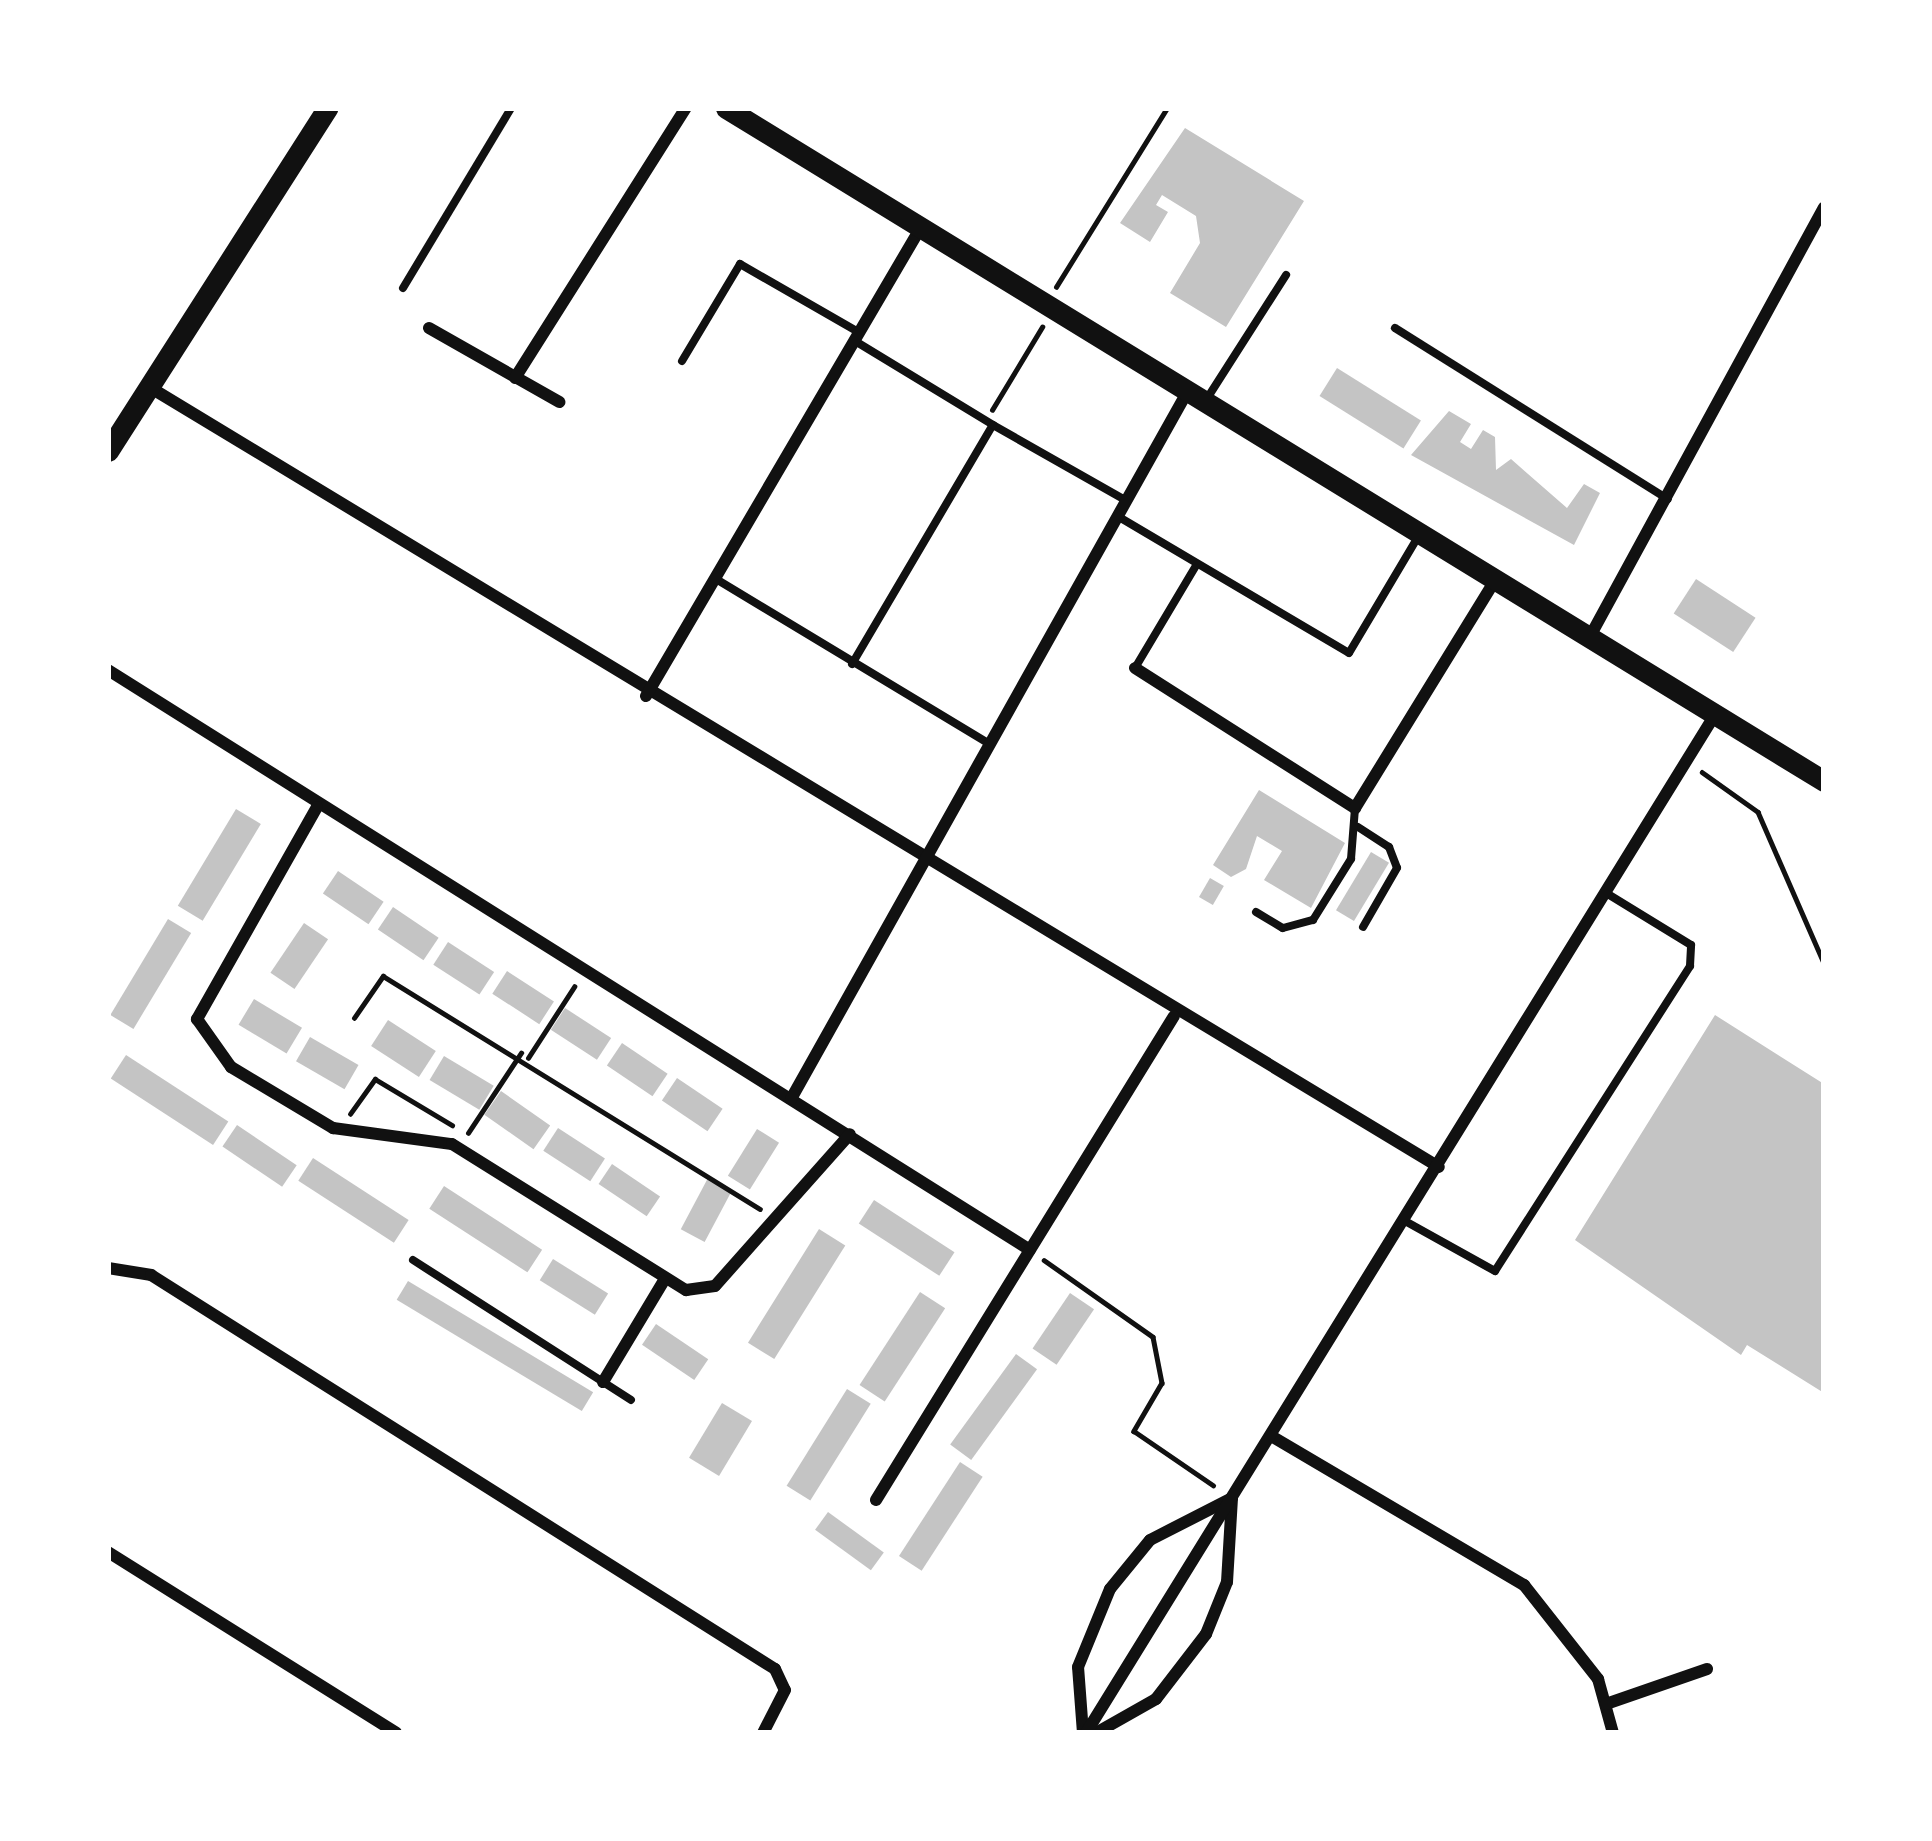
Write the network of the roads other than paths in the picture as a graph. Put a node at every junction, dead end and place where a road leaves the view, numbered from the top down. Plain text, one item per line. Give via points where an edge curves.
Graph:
1 (327, 108) edge
2 (511, 108) edge
3 (686, 108) edge
4 (726, 108) edge
5 (1824, 208) edge
6 (921, 227) junction
7 (1286, 275) dead end
8 (403, 288) dead end
9 (429, 328) dead end
10 (1395, 328) dead end
11 (857, 337) junction
12 (682, 361) dead end
13 (515, 378) junction
14 (151, 388) junction
15 (1198, 393) junction
16 (559, 401) dead end
17 (989, 423) junction
18 (108, 451) edge
19 (1668, 499) junction
20 (1126, 500) junction
21 (1118, 517) junction
22 (1423, 529) junction
23 (1197, 564) junction
24 (1498, 575) junction
25 (715, 578) junction
26 (1593, 632) junction
27 (852, 664) junction
28 (1135, 668) joint
29 (108, 670) edge
30 (646, 695) junction
31 (1716, 712) junction
32 (989, 744) junction
33 (1824, 781) edge
34 (317, 807) junction
35 (1355, 808) junction
36 (1357, 826) junction
37 (923, 863) junction
38 (1605, 892) junction
39 (1256, 912) dead end
40 (1363, 926) dead end
41 (1174, 1016) junction
42 (791, 1099) junction
43 (850, 1134) junction
44 (1439, 1167) junction
45 (1405, 1221) junction
46 (1030, 1250) junction
47 (413, 1260) dead end
48 (108, 1268) edge
49 (663, 1282) junction
50 (603, 1382) junction
51 (632, 1400) dead end
52 (1271, 1436) junction
53 (1232, 1498) junction
54 (875, 1500) dead end
55 (108, 1552) edge
56 (1707, 1669) dead end
57 (1606, 1704) junction
58 (396, 1733) edge
59 (763, 1733) edge
60 (1084, 1733) edge
61 (1096, 1733) edge
62 (1612, 1733) edge

1 - 14 street
2 - 8 lane
3 - 13 street
4 - 6 street
5 - 19 street
6 - 11 street
6 - 15 street
7 - 15 lane
9 - 13 street
10 - 19 lane
11 - 12 lane via 740,264
11 - 17 lane
11 - 25 street
13 - 16 street
14 - 18 street
14 - 30 street
15 - 20 street
15 - 22 street
17 - 20 lane
17 - 27 lane
19 - 26 street
20 - 21 street
21 - 23 lane
21 - 32 street
22 - 23 lane via 1349,653
22 - 24 street
23 - 28 lane
24 - 26 street
24 - 35 street
25 - 27 lane
25 - 30 street
26 - 31 street
27 - 32 lane
28 - 35 street
29 - 34 street
30 - 37 street
31 - 33 street
31 - 38 street
32 - 37 street
34 - 42 street
34 - 49 street via 197,1019 231,1066 340,1128 458,1148
35 - 36 lane
36 - 39 lane via 1351,860 1313,920 1283,928
36 - 40 lane via 1389,847 1397,868
37 - 41 street
37 - 42 street
38 - 44 street
38 - 45 lane via 1691,945 1690,966 1495,1270
41 - 44 street
41 - 46 street
42 - 43 street
43 - 46 street
43 - 49 street via 715,1286
44 - 45 street
45 - 52 street
46 - 54 street
47 - 50 lane
48 - 59 street via 151,1275 775,1669 785,1690
49 - 50 street
50 - 51 lane
52 - 53 street
52 - 57 street via 1523,1585 1562,1620
53 - 60 street
53 - 60 street via 1150,1540 1111,1589 1078,1667
53 - 61 street via 1227,1582 1206,1634 1156,1699
55 - 58 street
56 - 57 street
57 - 62 street

